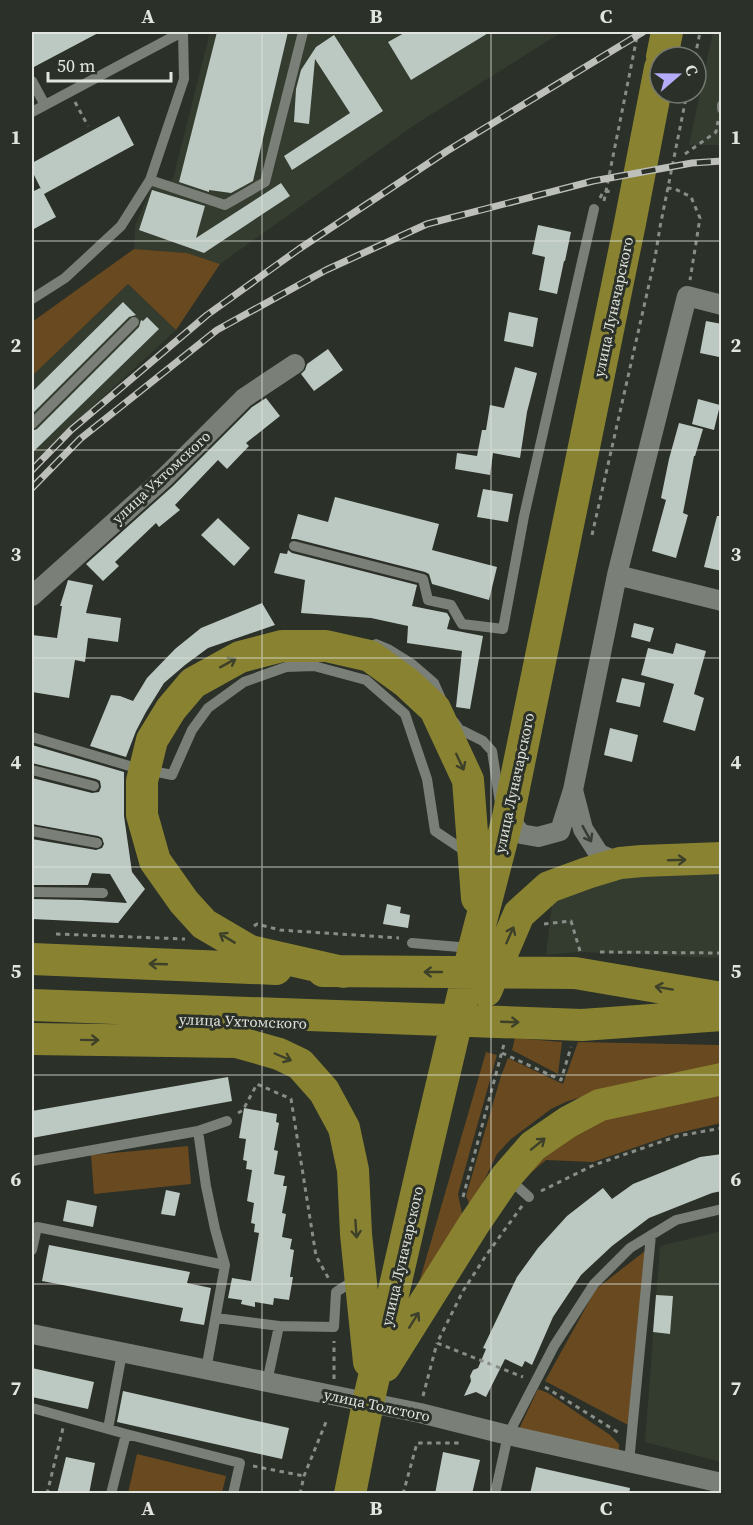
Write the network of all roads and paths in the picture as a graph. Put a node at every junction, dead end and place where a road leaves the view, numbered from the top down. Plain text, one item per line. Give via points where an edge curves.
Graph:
1 (183, 32) edge
2 (303, 32) edge
3 (638, 32) edge
4 (32, 81) edge
5 (70, 92) junction
6 (45, 105) junction
7 (656, 105) edge
8 (683, 105) edge
9 (721, 108) edge
10 (32, 112) edge
11 (88, 126) dead end
12 (685, 154) dead end
13 (150, 180) junction
14 (665, 188) dead end
15 (614, 191) dead end
16 (598, 210) junction
17 (645, 225) junction
18 (687, 296) junction
19 (32, 299) edge
20 (722, 305) edge
21 (134, 322) dead end
22 (296, 364) dead end
23 (32, 424) edge
24 (591, 539) dead end
25 (294, 546) dead end
26 (617, 575) junction
27 (32, 596) edge
28 (722, 601) edge
29 (362, 639) dead end
30 (187, 675) dead end
31 (178, 683) dead end
32 (164, 700) dead end
33 (32, 737) edge
34 (133, 767) junction
35 (32, 770) edge
36 (94, 786) dead end
37 (573, 790) junction
38 (508, 817) junction
39 (134, 827) dead end
40 (32, 831) edge
41 (97, 843) dead end
42 (475, 857) junction
43 (722, 858) edge
44 (620, 863) junction
45 (32, 892) edge
46 (103, 893) dead end
47 (539, 924) dead end
48 (476, 938) junction
49 (412, 942) dead end
50 (722, 953) edge
51 (32, 959) edge
52 (582, 959) junction
53 (343, 972) junction
54 (722, 998) edge
55 (32, 1005) edge
56 (32, 1014) edge
57 (722, 1015) edge
58 (455, 1028) junction
59 (577, 1036) junction
60 (32, 1039) edge
61 (505, 1042) dead end
62 (502, 1053) junction
63 (722, 1079) edge
64 (437, 1105) junction
65 (227, 1121) joint
66 (198, 1131) junction
67 (32, 1161) edge
68 (506, 1177) junction
69 (529, 1197) dead end
70 (722, 1209) edge
71 (474, 1224) junction
72 (651, 1235) junction
73 (32, 1250) edge
74 (488, 1254) dead end
75 (225, 1265) junction
76 (348, 1285) junction
77 (216, 1318) junction
78 (279, 1326) junction
79 (334, 1327) junction
80 (32, 1334) edge
81 (436, 1343) dead end
82 (122, 1353) junction
83 (206, 1370) junction
84 (267, 1382) junction
85 (334, 1384) dead end
86 (370, 1395) junction
87 (423, 1398) dead end
88 (32, 1408) edge
89 (65, 1417) junction
90 (326, 1422) dead end
91 (108, 1429) junction
92 (126, 1434) junction
93 (508, 1435) junction
94 (417, 1443) dead end
95 (629, 1462) junction
96 (240, 1463) junction
97 (304, 1476) junction
98 (722, 1483) edge
99 (47, 1494) edge
100 (111, 1494) edge
101 (233, 1494) edge
102 (300, 1494) edge
103 (350, 1494) edge
104 (403, 1494) edge
105 (495, 1494) edge

1 - 5 lane
1 - 13 lane via 184,79
2 - 13 lane via 265,182 225,205
3 - 16 path
4 - 6 lane
5 - 6 lane
5 - 11 path
6 - 10 lane
7 - 17 main road, улица Луначарского
8 - 17 path
9 - 12 path via 716,132
13 - 19 lane via 121,226 65,278
14 - 18 path via 691,197 700,218
15 - 16 path via 603,192
16 - 25 lane via 524,516 503,629 462,624 451,605 428,600 423,579
17 - 24 path via 655,258
17 - 38 main road, улица Луначарского
18 - 20 street
18 - 26 street
21 - 23 lane
22 - 27 street, улица Ухтомского via 244,398 165,477
26 - 28 street
26 - 37 street
29 - 38 lane via 412,664 434,683 459,729 483,741 492,751 500,804
30 - 31 lane
32 - 34 lane via 149,725
33 - 34 lane
34 - 39 lane
34 - 42 lane via 172,775 192,730 208,708 244,682 286,667 314,666 366,681 405,714 427,779 435,831
35 - 36 lane
37 - 38 street via 560,831 538,837 520,834
37 -> 44 street via 583,829 599,854
38 - 48 main road, улица Луначарского
40 - 41 lane
42 - 48 main road
53 -> 42 main road via 250,951 204,924 155,861 142,815 142,781 152,740 171,709 194,683 240,657 282,646 326,646 370,656 435,709 468,780
44 -> 43 main road
64 -> 44 main road via 519,914 549,887
45 - 46 lane
47 - 52 path via 571,921
48 - 49 lane
48 - 58 main road, улица Луначарского
50 - 52 path
53 -> 51 main road
52 -> 53 main road
54 -> 52 main road
55 -> 59 main road
56 - 58 street, улица Ухтомского
57 - 59 main road
58 - 64 main road, улица Луначарского
59 - 62 path via 561,1080
60 -> 76 main road via 237,1042 300,1064 324,1091 344,1128 353,1170 356,1234
61 - 62 path
62 - 71 path via 463,1197
68 -> 63 main road via 533,1146 600,1105
64 - 86 main road, улица Луначарского
65 - 66 lane
65 - 76 path via 243,1110 257,1084 291,1100 316,1256
66 - 67 lane
66 - 75 lane via 206,1186
68 - 69 lane
68 - 71 main road
70 - 72 lane via 676,1220
71 - 74 path
86 -> 71 main road
72 - 93 lane via 630,1248 594,1284 554,1346
72 - 95 lane
73 - 75 lane via 37,1227
75 - 77 lane
76 - 79 lane
76 - 86 main road
77 - 78 lane
77 - 83 lane
78 - 79 lane
78 - 84 lane
79 - 85 path
80 - 82 street, улица Толстого
81 - 87 path
82 - 83 street, улица Толстого
82 - 91 lane
83 - 84 street, улица Толстого
84 - 86 street, улица Толстого
86 - 93 street, улица Толстого via 420,1413
86 - 103 main road, улица Луначарского
88 - 89 lane
89 - 91 lane
89 - 99 path
90 - 97 path
91 - 92 lane
92 - 96 lane
92 - 100 lane
93 - 95 street, улица Толстого
93 - 105 lane
94 - 104 path
95 - 98 street, улица Толстого
96 - 97 path
96 - 101 lane
97 - 102 path

